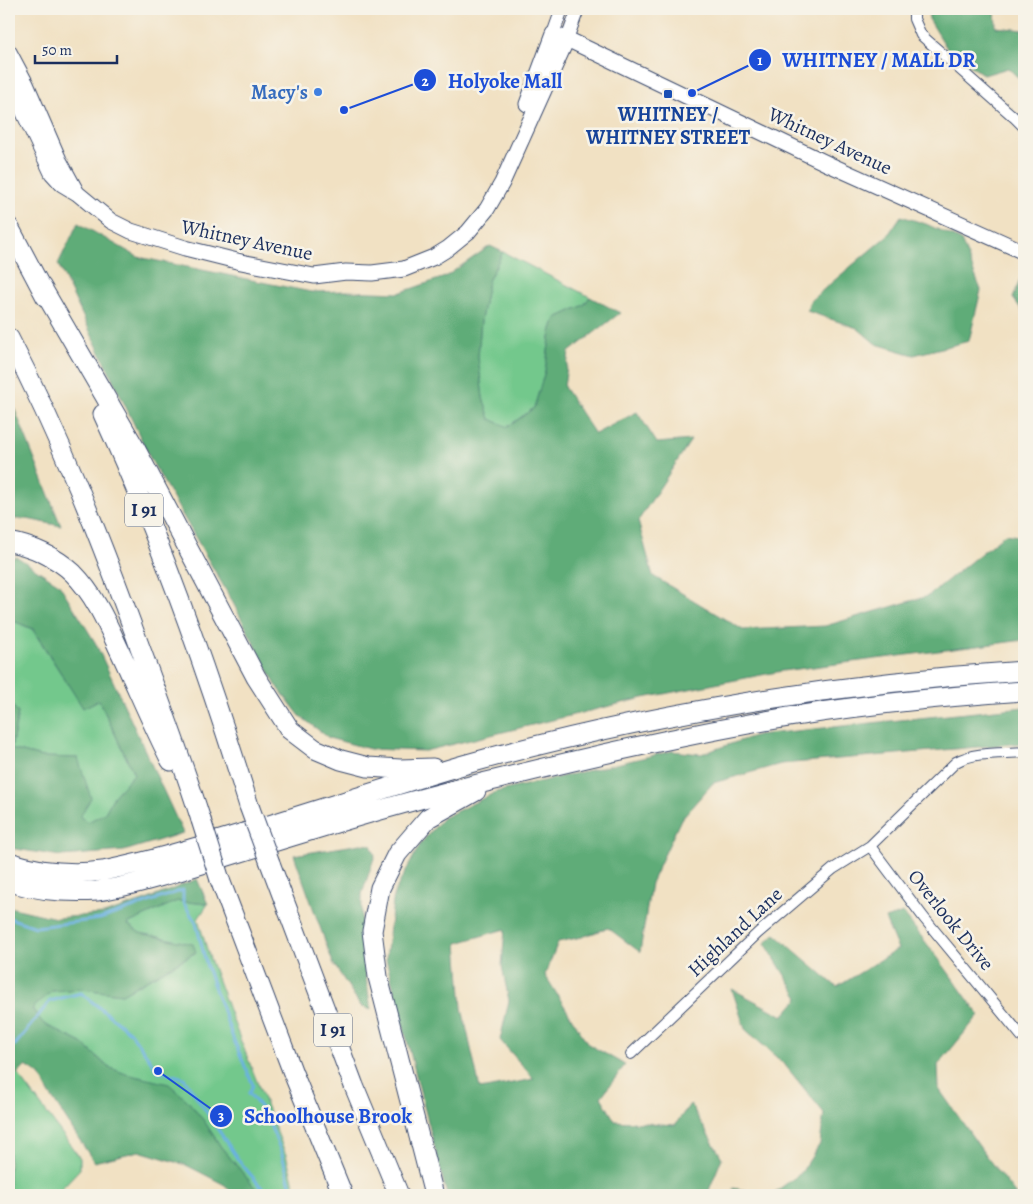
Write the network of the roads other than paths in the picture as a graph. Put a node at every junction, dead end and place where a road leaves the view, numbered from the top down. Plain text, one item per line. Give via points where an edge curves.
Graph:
1 (562, 9) edge
2 (578, 9) edge
3 (914, 9) edge
4 (560, 36) junction
5 (9, 52) edge
6 (9, 81) edge
7 (1024, 127) edge
8 (77, 193) junction
9 (9, 227) edge
10 (1024, 252) edge
11 (41, 286) junction
12 (9, 338) edge
13 (9, 542) edge
14 (1024, 671) edge
15 (1024, 691) edge
16 (1024, 752) edge
17 (456, 767) junction
18 (497, 779) junction
19 (201, 820) junction
20 (870, 846) junction
21 (9, 862) edge
22 (9, 882) edge
23 (1024, 1039) edge
24 (631, 1054) dead end
25 (343, 1195) edge
26 (399, 1195) edge
27 (434, 1195) edge

1 - 4 street
2 - 4 street
3 - 7 street via 914,19 921,35
4 - 8 main road, Whitney Avenue via 526,107 515,151 495,196 462,237 434,257 404,269 314,276 241,262 131,231 111,221
4 - 10 main road, Whitney Avenue via 828,164
5 - 8 main road, Whitney Avenue
6 - 8 main road, Whitney Avenue via 52,172 62,184
9 - 11 highway, I 91
11 - 17 highway via 135,448 256,677 290,730 315,749 368,767
11 - 26 highway, I 91, bridge via 102,411 151,527 207,675 270,863
12 - 19 highway, I 91 via 96,530
13 - 19 highway via 52,558 86,588 112,634
14 - 17 highway via 896,683 723,707 582,735
15 - 18 highway via 902,702 765,721
16 - 20 street, Highland Lane via 977,756 956,762
17 - 21 highway via 198,848 118,868 71,873
18 - 22 highway via 361,815 118,888 59,891
18 - 27 highway via 428,818 397,854 380,888 372,931 378,977
19 - 25 highway, I 91, bridge via 220,880 293,1074
20 - 23 street, Overlook Drive via 924,918
20 - 24 street, Highland Lane via 817,881

